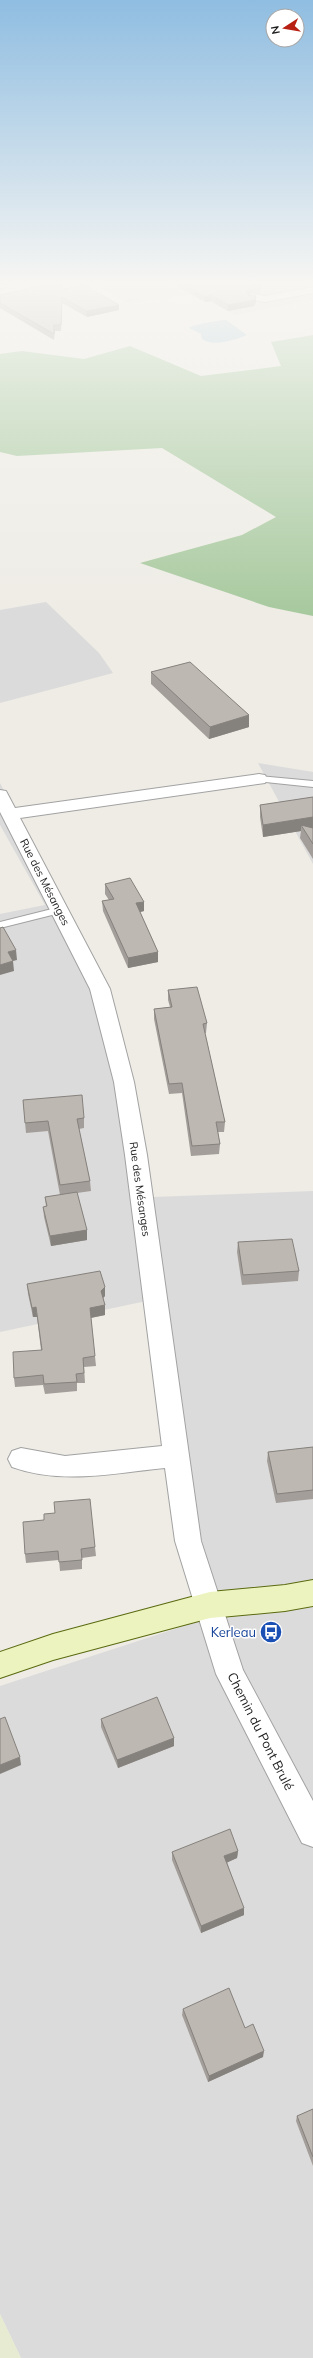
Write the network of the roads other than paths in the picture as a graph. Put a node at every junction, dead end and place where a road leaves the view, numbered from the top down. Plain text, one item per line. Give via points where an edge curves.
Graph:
1 (259, 779) joint
2 (313, 784) edge
3 (0, 795) edge
4 (11, 814) junction
5 (60, 910) junction
6 (0, 925) edge
7 (176, 1456) junction
8 (21, 1459) dead end
9 (313, 1593) edge
10 (210, 1605) junction
11 (0, 1665) edge
12 (313, 1832) edge

1 - 2 lane
1 - 4 street
3 - 4 street, Rue des Mésanges
4 - 5 street, Rue des Mésanges
5 - 6 lane
5 - 7 street, Rue des Mésanges via 100,989 124,1082
7 - 8 street via 65,1467
7 - 10 street, Rue des Mésanges via 188,1541
9 - 10 street
10 - 11 street via 53,1647
10 - 12 street, Chemin du Pont Brulé via 230,1674

